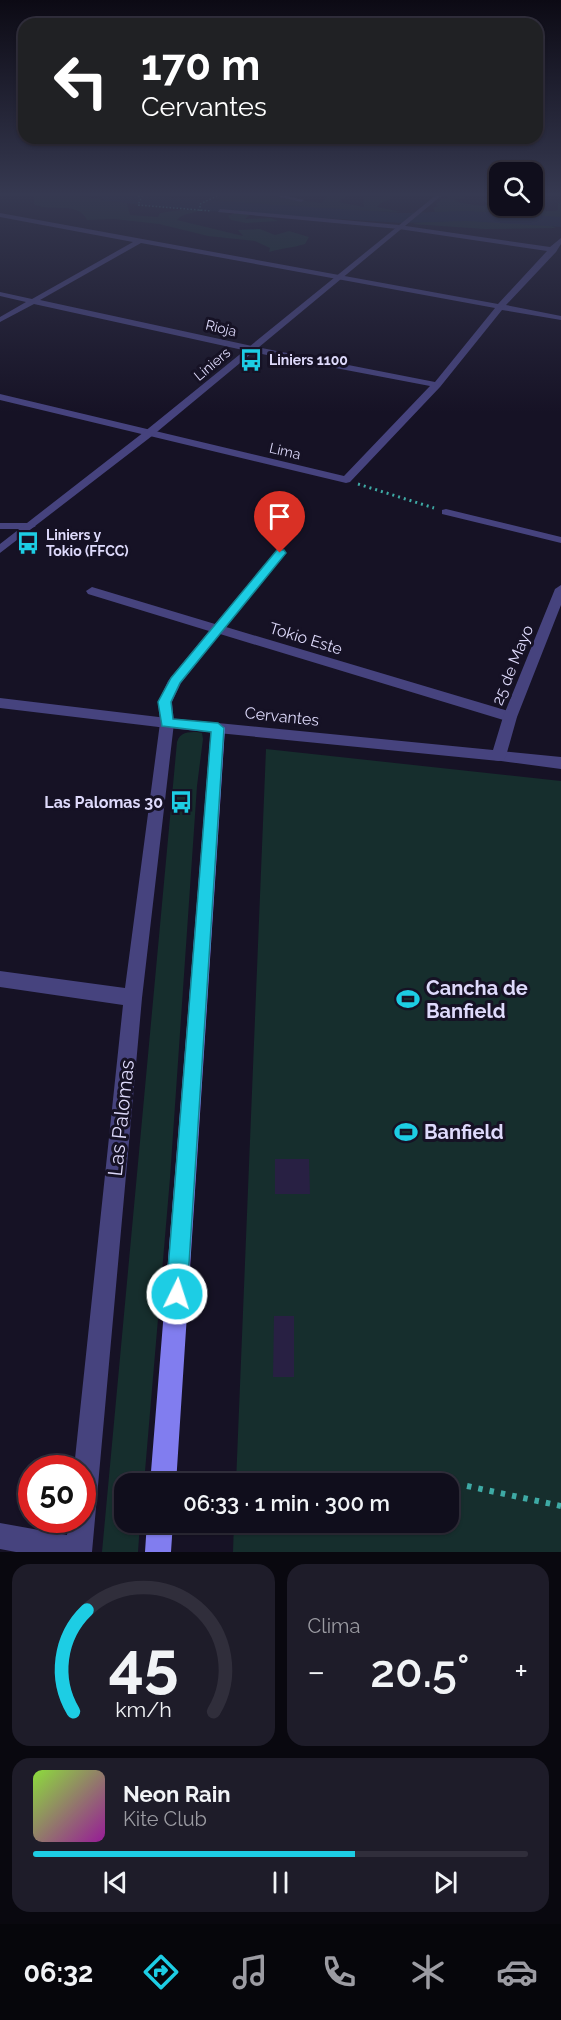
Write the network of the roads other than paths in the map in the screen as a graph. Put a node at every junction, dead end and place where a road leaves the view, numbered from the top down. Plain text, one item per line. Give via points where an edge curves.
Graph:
1 (91, 268) edge
2 (291, 268) edge
3 (349, 268) edge
4 (536, 268) edge
5 (339, 277) junction
6 (0, 294) edge
7 (34, 301) junction
8 (500, 307) junction
9 (561, 318) edge
10 (0, 320) edge
11 (252, 349) junction
12 (437, 385) junction
13 (0, 398) edge
14 (148, 434) junction
15 (446, 512) road end
16 (0, 526) edge
17 (30, 526) junction
18 (561, 540) edge
19 (0, 550) edge
20 (280, 553) dead end
21 (561, 589) edge
22 (92, 591) dead end
23 (218, 628) junction
24 (0, 703) edge
25 (510, 717) junction
26 (167, 723) junction
27 (218, 728) junction
28 (499, 756) junction
29 (561, 763) edge
30 (0, 979) edge
31 (133, 998) junction
32 (88, 1455) edge
33 (164, 1473) edge
34 (81, 1533) edge
35 (159, 1533) edge
36 (0, 1536) edge
37 (79, 1551) edge
38 (158, 1552) edge

1 - 7 street
2 - 5 street
3 - 5 street, Liniers
4 - 8 street
5 - 8 street
5 - 11 street, Liniers
6 - 7 street, Rioja
7 - 10 street
7 - 11 street, Rioja
8 - 9 street
8 - 12 street
11 - 12 street, Rioja
11 - 14 street, Liniers
12 - 14 street, Lima via 345,480
13 - 14 street, Lima
14 - 17 street, Liniers
15 - 18 street
16 - 17 street
17 - 19 street, Liniers
20 - 23 street, Las Palomas
21 - 25 street, 25 de Mayo
22 - 23 street, Tokio Este
23 - 25 street, Tokio Este
23 - 26 street, Las Palomas via 169,691 165,702
24 - 26 street, Cervantes
25 - 28 street, 25 de Mayo
26 - 27 street, Cervantes
26 - 31 street, Las Palomas
27 - 28 street, Cervantes
27 - 33 main road
28 - 29 street, Cervantes
30 - 31 street
31 - 32 street, Las Palomas
34 - 37 street
35 - 38 main road
36 - 37 street

